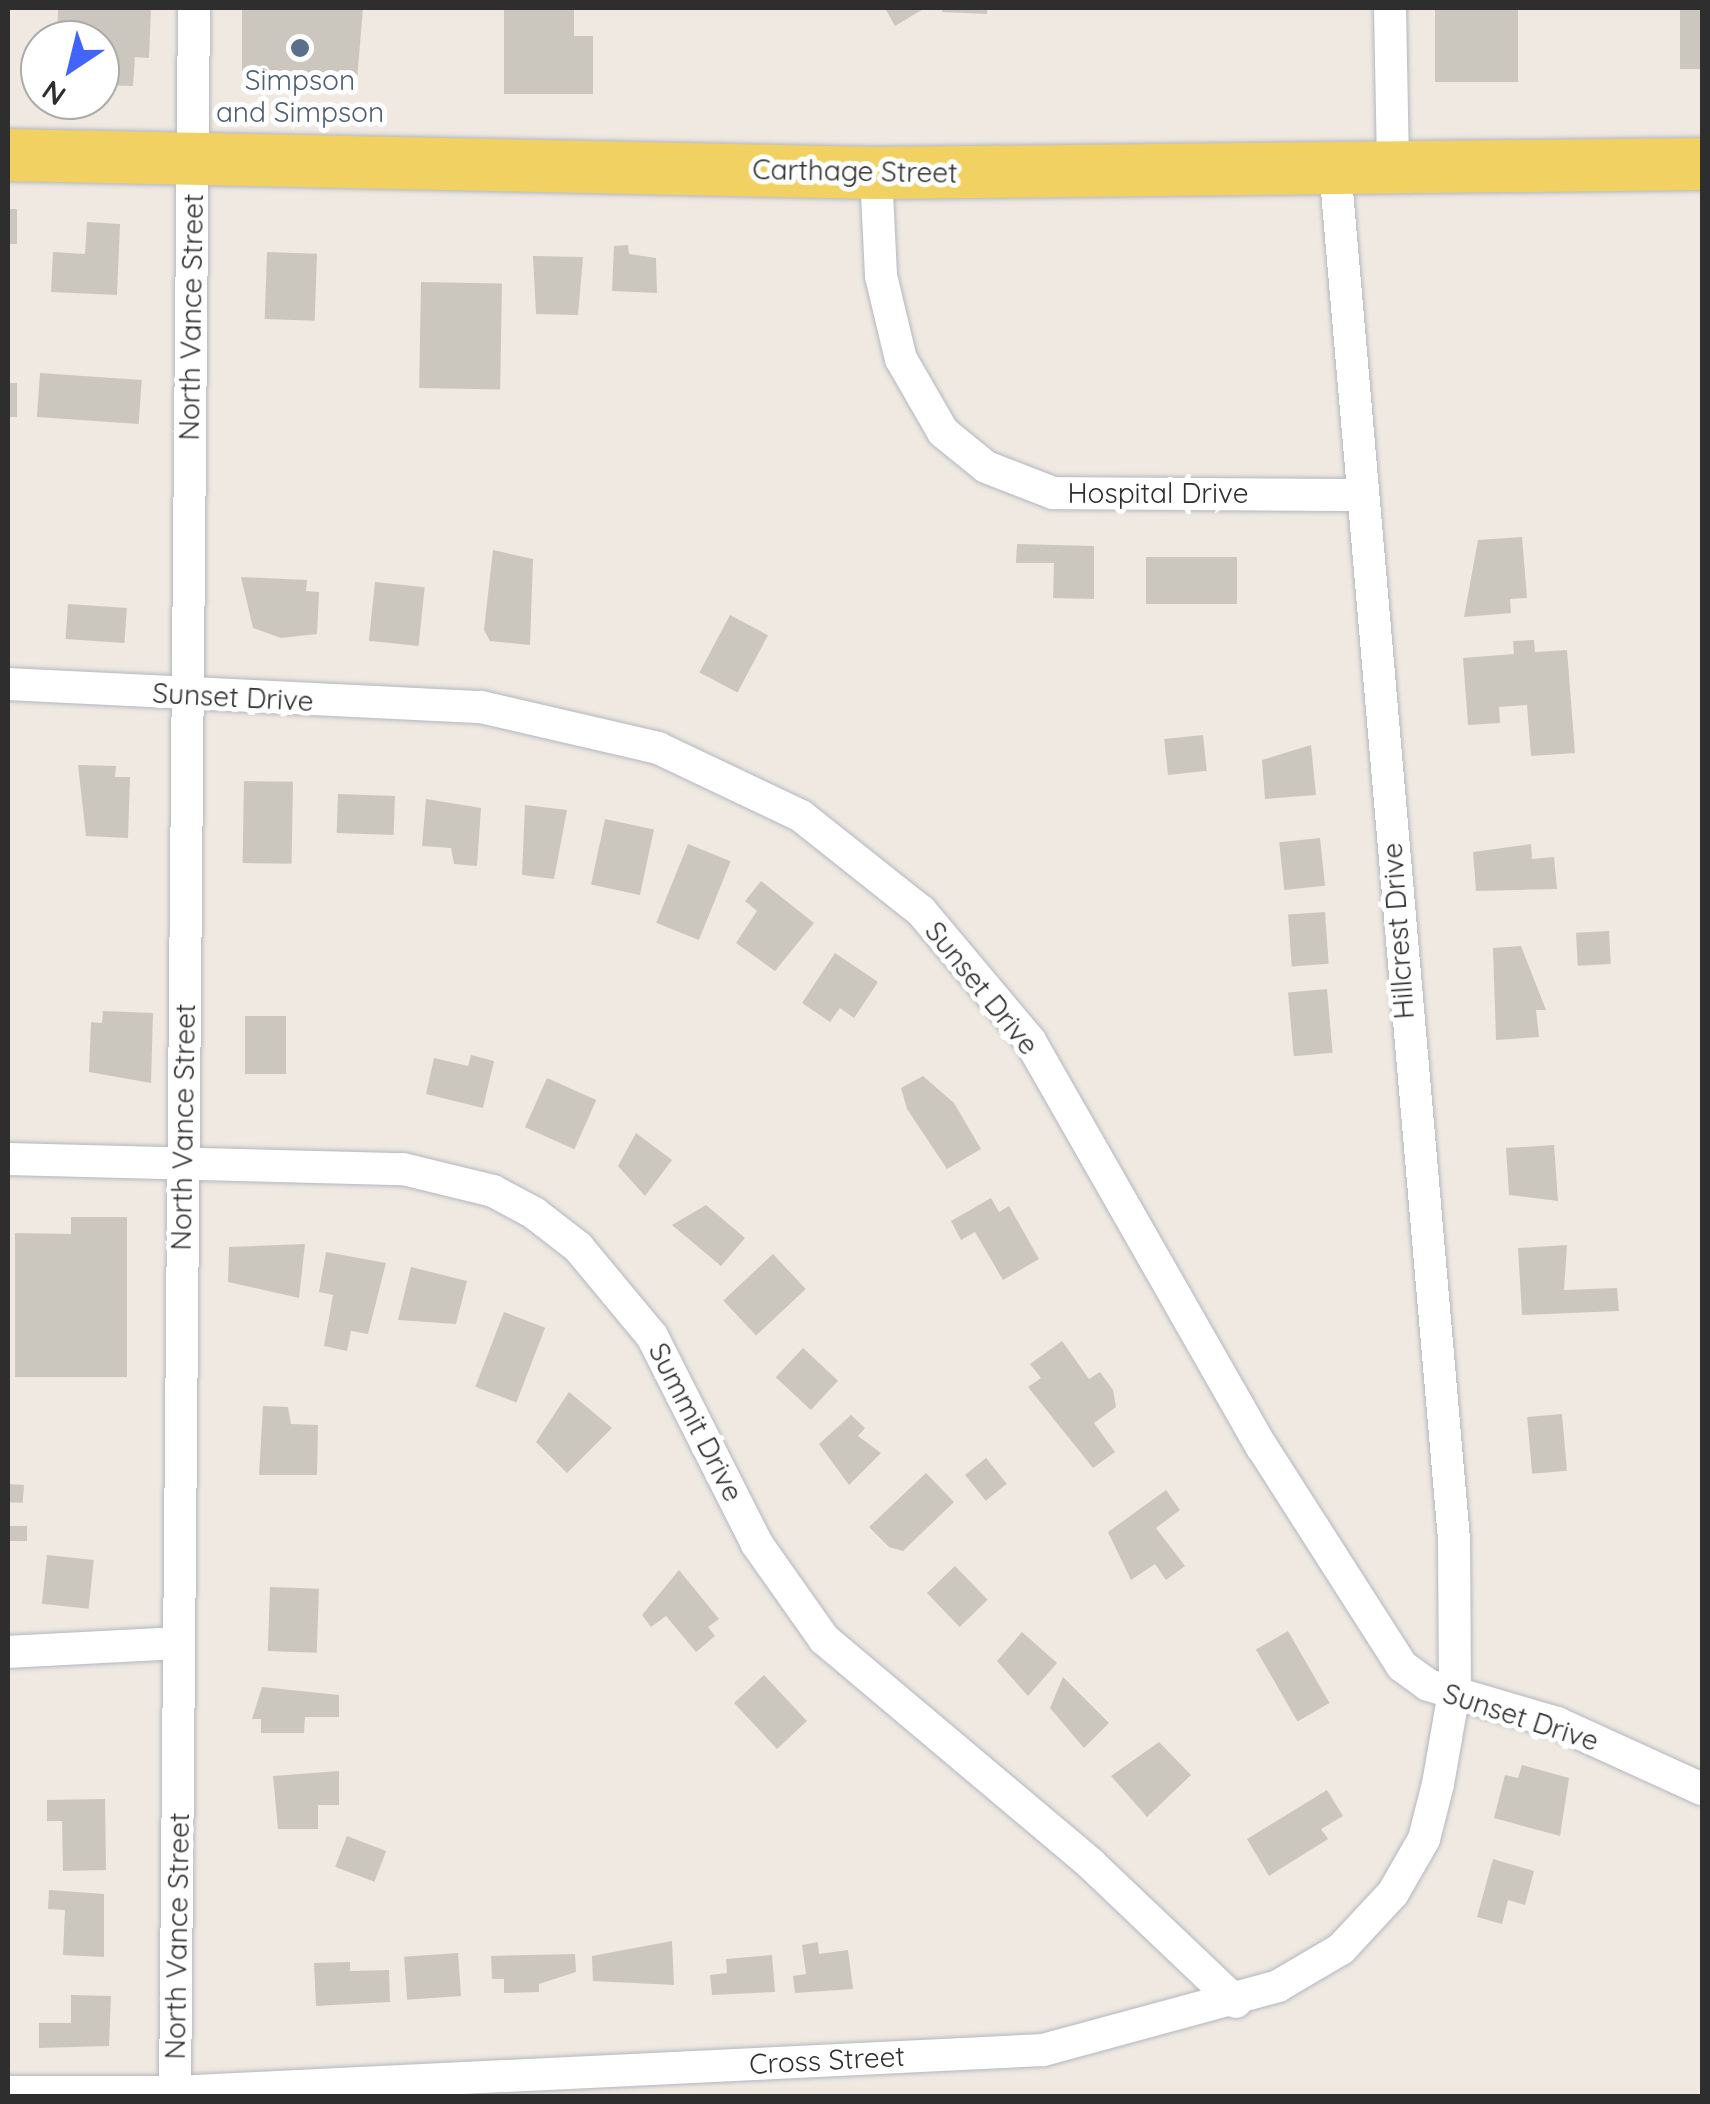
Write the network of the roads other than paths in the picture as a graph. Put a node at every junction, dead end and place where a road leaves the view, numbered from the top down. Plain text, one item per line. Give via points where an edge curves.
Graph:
1 (194, 8) edge
2 (1390, 8) edge
3 (8, 155) edge
4 (193, 156) junction
5 (1702, 164) edge
6 (1335, 167) junction
7 (1392, 167) junction
8 (876, 174) junction
9 (1362, 495) junction
10 (8, 684) edge
11 (188, 696) junction
12 (8, 1159) edge
13 (182, 1159) junction
14 (178, 1644) junction
15 (8, 1652) edge
16 (1454, 1695) junction
17 (1702, 1789) edge
18 (1236, 2002) junction
19 (8, 2092) edge
20 (175, 2094) edge

1 - 4 street, North Vance Street
2 - 7 street
3 - 4 main road, Carthage Street
4 - 8 main road, Carthage Street
4 - 11 street, North Vance Street
5 - 7 main road, Carthage Street
6 - 7 main road, Carthage Street
6 - 8 main road, Carthage Street
6 - 9 street, Hillcrest Drive
8 - 9 street, Hospital Drive via 880,276 901,359 943,432 986,467 1054,493
9 - 16 street, Hillcrest Drive via 1454,1539
10 - 11 street, Sunset Drive
11 - 13 street, North Vance Street
11 - 16 street, Sunset Drive via 480,707 658,748 801,816 864,863 921,911 1030,1040 1262,1447 1402,1666
12 - 13 street, Summit Drive
13 - 14 street, North Vance Street
13 - 18 street, Summit Drive via 403,1169 493,1191 578,1246 652,1336 757,1544 824,1639 1090,1864
14 - 15 street
14 - 20 street, North Vance Street
16 - 17 street, Sunset Drive via 1557,1724
16 - 18 street, Cross Street via 1424,1839 1393,1892 1322,1963
18 - 20 street, Cross Street via 1043,2050
19 - 20 street, Cross Street

